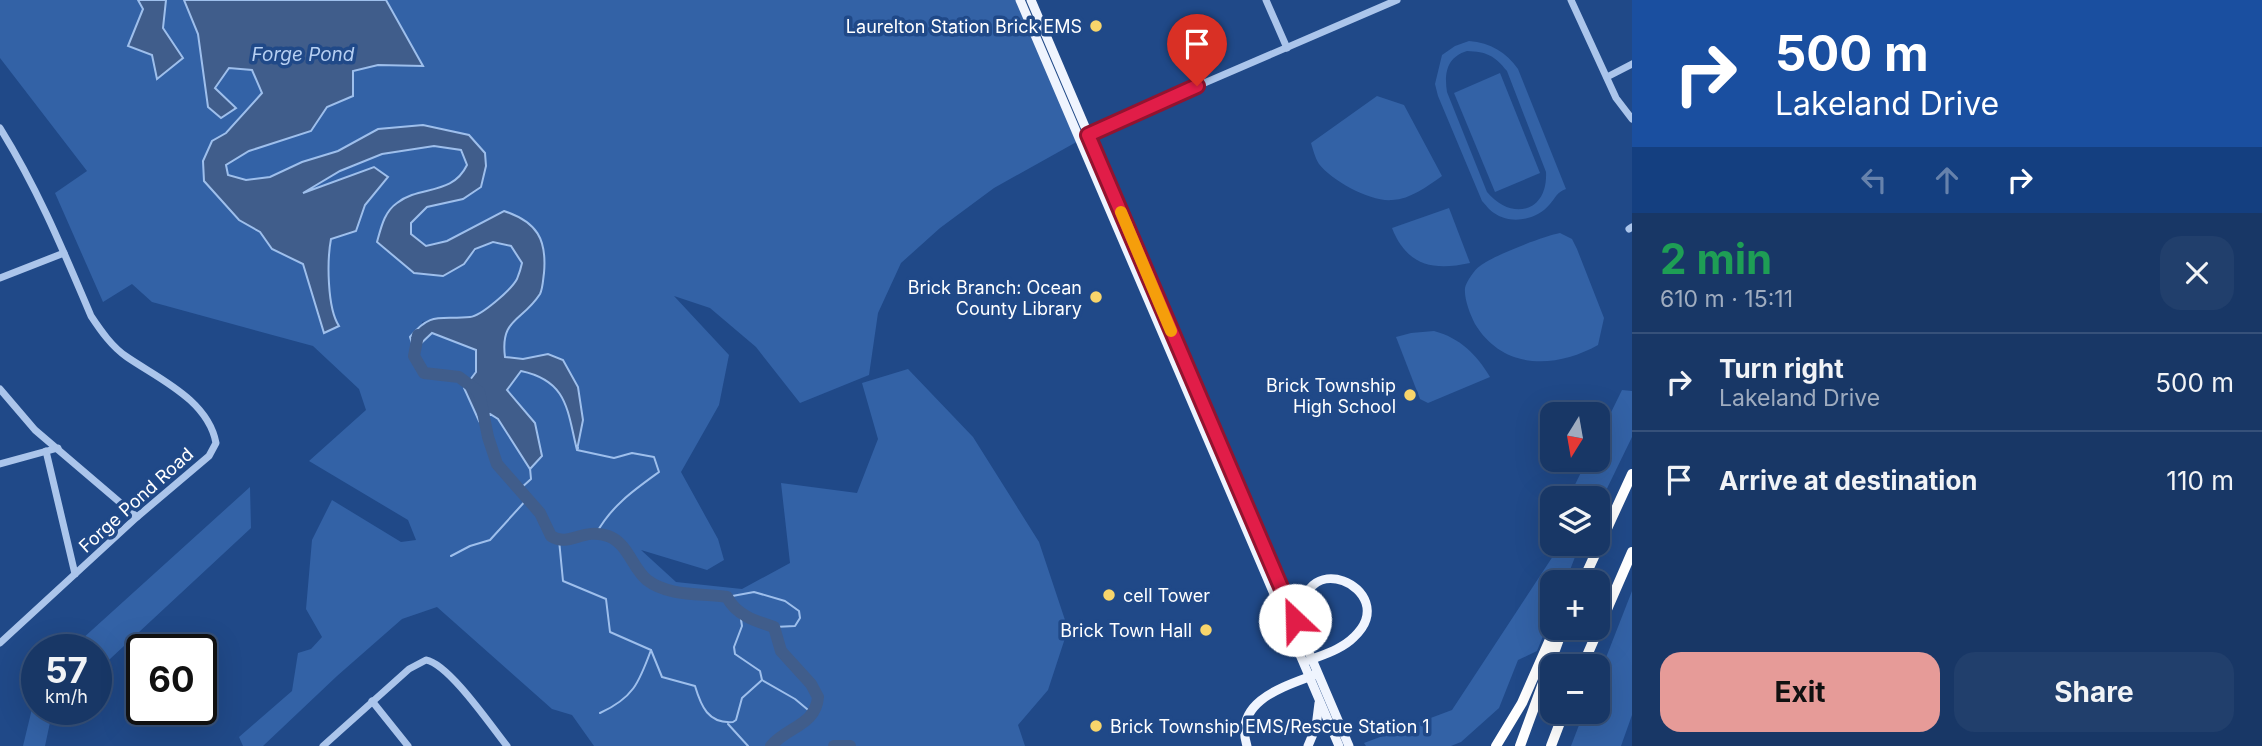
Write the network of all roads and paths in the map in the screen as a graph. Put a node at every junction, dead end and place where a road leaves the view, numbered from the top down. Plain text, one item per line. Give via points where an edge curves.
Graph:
1 (1020, 0) edge
2 (1031, 0) edge
3 (1266, 0) edge
4 (1397, 0) edge
5 (1571, 0) edge
6 (1287, 48) junction
7 (1632, 64) edge
8 (1607, 77) junction
9 (1632, 118) edge
10 (0, 128) edge
11 (1088, 135) junction
12 (64, 253) junction
13 (0, 278) edge
14 (0, 389) edge
15 (58, 448) junction
16 (46, 451) junction
17 (0, 464) edge
18 (1632, 474) edge
19 (137, 517) junction
20 (1632, 552) edge
21 (1588, 570) edge
22 (75, 574) junction
23 (1550, 640) edge
24 (1559, 640) edge
25 (1305, 641) junction
26 (0, 643) edge
27 (1588, 654) edge
28 (1313, 659) junction
29 (1303, 663) junction
30 (1320, 673) junction
31 (1310, 677) junction
32 (372, 702) junction
33 (1319, 702) junction
34 (1559, 724) edge
35 (323, 746) edge
36 (408, 746) edge
37 (507, 746) edge
38 (1247, 746) edge
39 (1308, 746) edge
40 (1339, 746) edge
41 (1349, 746) edge
42 (1496, 746) edge
43 (1520, 746) edge
44 (1551, 746) edge

1 - 29 main road
2 - 11 main road
3 - 6 street
4 - 6 street
5 - 8 street
6 - 11 street
7 - 8 street
8 - 9 street
10 - 12 street, Forge Pond Road via 27,171
11 - 25 main road
12 - 13 street
12 - 19 street, Forge Pond Road via 91,316 112,345 177,388 215,436 209,456
14 - 15 street via 35,430
15 - 16 street
15 - 19 street
16 - 17 street
16 - 22 street
18 - 21 highway
19 - 22 street, Forge Pond Road
20 - 27 highway
22 - 26 street, Forge Pond Road
23 - 42 highway via 1522,704
24 - 43 highway
25 - 28 main road
25 - 28 main road via 1302,606 1307,592 1334,578 1358,588 1366,610 1361,629 1342,646
28 - 29 main road
28 - 30 main road
29 - 31 main road
30 - 31 main road
30 - 41 main road
31 - 33 main road
31 - 38 main road via 1268,694 1256,705 1247,719
32 - 35 street
32 - 36 street
32 - 37 street via 418,662 432,661
33 - 39 main road
33 - 40 main road
34 - 44 highway

